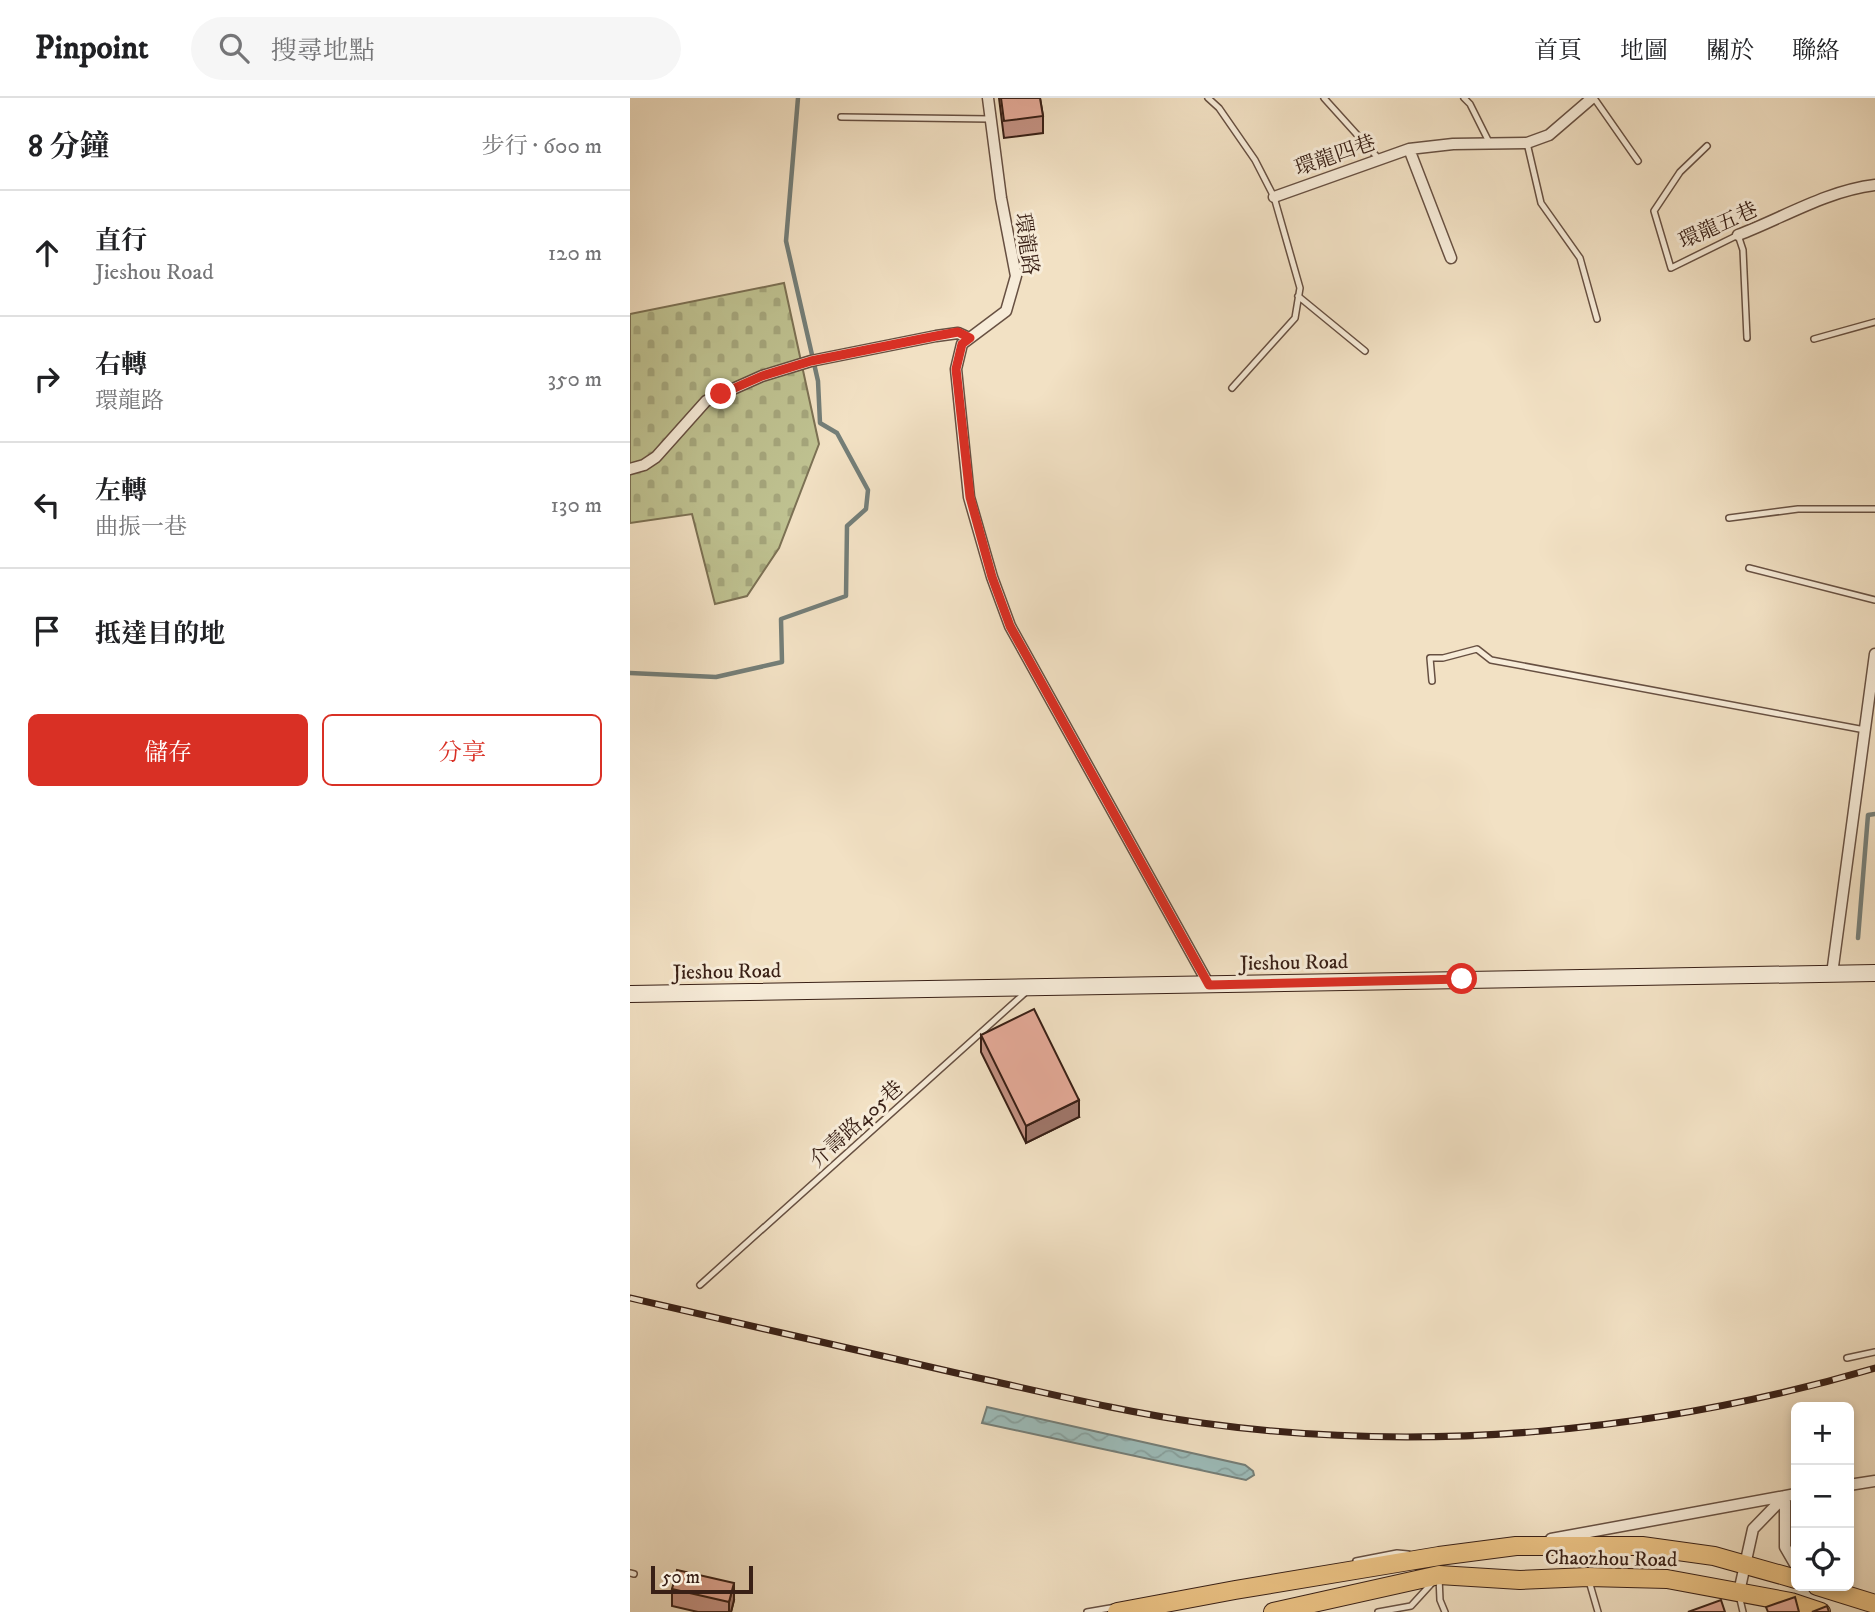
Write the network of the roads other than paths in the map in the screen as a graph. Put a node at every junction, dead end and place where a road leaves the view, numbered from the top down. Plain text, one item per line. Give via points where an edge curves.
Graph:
1 (988, 98) edge
2 (1208, 98) edge
3 (1324, 98) edge
4 (1464, 98) edge
5 (1478, 98) edge
6 (1593, 98) edge
7 (1470, 104) junction
8 (841, 117) dead end
9 (990, 119) junction
10 (1527, 143) junction
11 (1490, 144) junction
12 (1707, 146) dead end
13 (1409, 149) junction
14 (1379, 159) junction
15 (1638, 161) dead end
16 (1875, 185) edge
17 (1274, 197) junction
18 (1738, 234) junction
19 (1451, 258) dead end
20 (1298, 296) junction
21 (1597, 319) dead end
22 (1875, 322) edge
23 (970, 338) junction
24 (1747, 338) dead end
25 (1814, 339) dead end
26 (1365, 351) dead end
27 (1232, 388) dead end
28 (630, 469) edge
29 (1875, 509) edge
30 (1730, 518) dead end
31 (1749, 568) dead end
32 (1875, 600) edge
33 (1875, 654) edge
34 (1432, 681) dead end
35 (1865, 730) junction
36 (1875, 973) edge
37 (1832, 974) junction
38 (1209, 985) junction
39 (1033, 986) junction
40 (630, 994) edge
41 (700, 1285) dead end
42 (1875, 1352) edge
43 (1847, 1357) dead end
44 (1875, 1481) edge
45 (1854, 1484) edge
46 (1791, 1495) edge
47 (1516, 1546) junction
48 (1439, 1556) junction
49 (1791, 1557) edge
50 (1343, 1563) dead end
51 (1743, 1563) junction
52 (1316, 1569) dead end
53 (1439, 1575) junction
54 (1588, 1577) junction
55 (1791, 1577) edge
56 (1833, 1591) edge
57 (1739, 1592) junction
58 (1875, 1604) edge
59 (1087, 1612) edge
60 (1117, 1612) edge
61 (1273, 1612) edge
62 (1378, 1612) edge
63 (1445, 1612) edge
64 (1598, 1612) edge
65 (1743, 1612) edge
66 (1821, 1612) edge

1 - 9 street, 環龍路
2 - 17 lane via 1248,150
3 - 14 lane
4 - 7 lane
5 - 7 lane
6 - 10 street, 環龍四巷 via 1549,135
6 - 15 lane
7 - 11 lane
8 - 9 lane
9 - 23 street, 環龍路 via 1016,276 1006,311
10 - 11 street, 環龍四巷
10 - 21 lane via 1541,203 1580,258
11 - 13 street, 環龍四巷
12 - 18 lane, 環龍五巷 via 1679,172 1654,211 1671,268
13 - 14 street, 環龍四巷
13 - 19 street, 環龍四巷
14 - 17 street, 環龍四巷
16 - 18 street, 環龍五巷 via 1824,198
17 - 20 lane via 1300,288
18 - 24 lane via 1743,250
20 - 26 lane
20 - 27 lane via 1295,318
22 - 25 lane
23 - 28 street via 958,332 936,336 762,376 706,401 656,457
23 - 38 street, 環龍路 via 962,344 956,369 970,497 1010,626
29 - 30 lane via 1798,509
31 - 32 lane
33 - 35 street
34 - 35 lane via 1430,658 1477,649 1491,660
35 - 37 street
36 - 37 main road, Jieshou Road
37 - 38 main road, Jieshou Road
38 - 39 main road, Jieshou Road
39 - 40 main road, Jieshou Road
39 - 41 lane, 介壽路405巷
42 - 43 lane
44 - 45 street
46 - 47 street
46 - 49 street via 1785,1547
46 - 51 street via 1753,1529
47 - 48 main road, Chaozhou Road
47 - 51 main road, Chaozhou Road via 1642,1546
48 - 50 lane via 1397,1553
48 - 53 main road
48 - 60 main road, Chaozhou Road
51 - 55 main road, Chaozhou Road
51 - 57 street
52 - 59 lane
53 - 54 main road, Chaozhou Road via 1520,1580
53 - 61 main road, Chaozhou Road
53 - 62 lane via 1411,1606
53 - 63 lane
54 - 57 main road, Chaozhou Road via 1667,1579
54 - 64 lane
56 - 58 main road
57 - 65 lane
57 - 66 main road, Chaozhou Road

